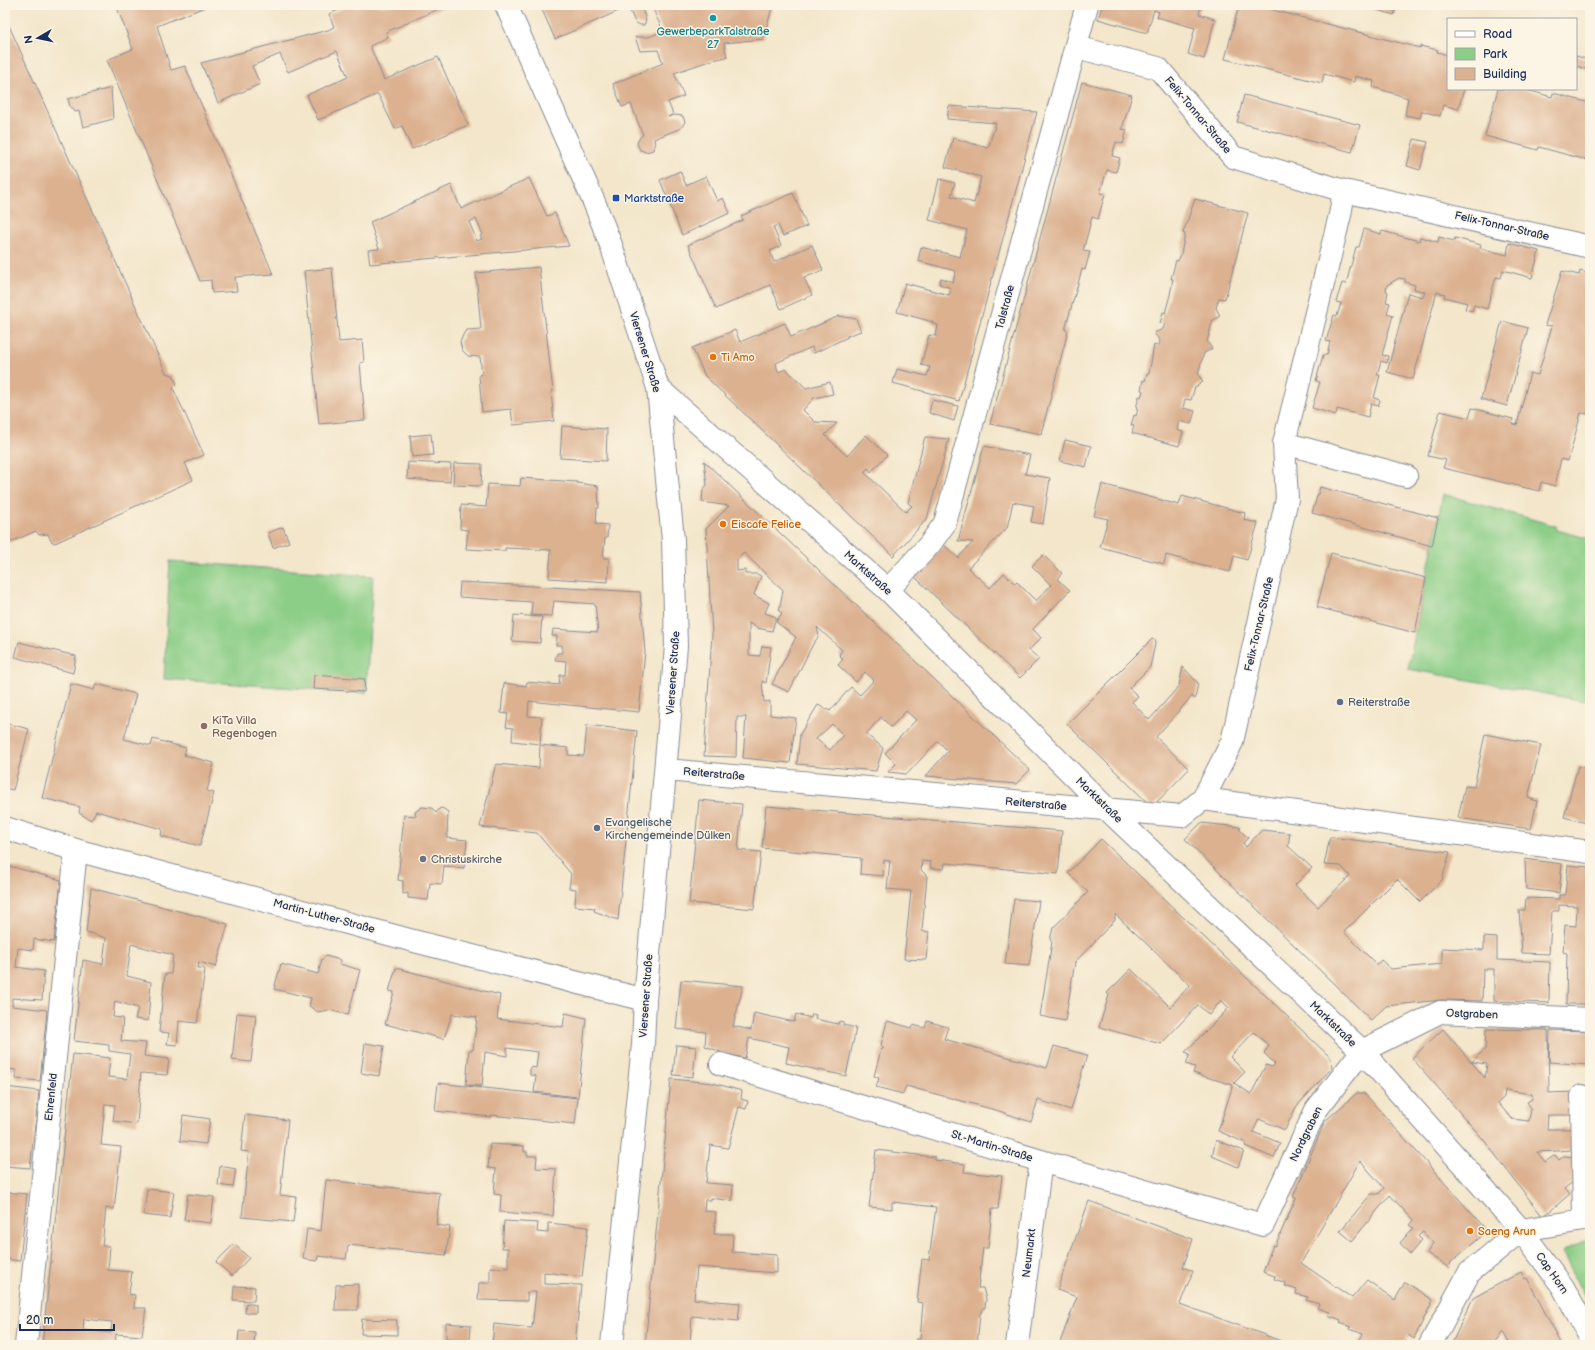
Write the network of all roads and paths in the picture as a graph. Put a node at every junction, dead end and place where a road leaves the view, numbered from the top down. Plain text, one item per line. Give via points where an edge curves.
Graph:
1 (506, 5) edge
2 (1087, 5) edge
3 (1076, 47) junction
4 (1344, 191) junction
5 (1590, 247) edge
6 (658, 388) junction
7 (1284, 443) junction
8 (1406, 476) dead end
9 (888, 590) junction
10 (666, 770) junction
11 (1203, 799) junction
12 (1109, 811) junction
13 (5, 828) edge
14 (76, 850) junction
15 (1590, 852) edge
16 (645, 1000) junction
17 (1590, 1019) edge
18 (1362, 1050) junction
19 (721, 1064) dead end
20 (1582, 1096) dead end
21 (1041, 1161) junction
22 (1587, 1219) edge
23 (1263, 1225) joint
24 (1521, 1230) junction
25 (1590, 1337) edge
26 (26, 1345) edge
27 (612, 1345) edge
28 (1017, 1345) edge
29 (1430, 1345) edge

1 - 6 street, Viersener Straße via 594,202
2 - 3 street, Talstraße
3 - 4 street, Felix-Tonnar-Straße via 1158,68 1233,157
3 - 9 street, Talstraße via 945,523 930,544
4 - 5 street, Felix-Tonnar-Straße
4 - 7 street, Felix-Tonnar-Straße
6 - 9 street, Marktstraße
6 - 10 street, Viersener Straße via 673,540 676,646
7 - 8 street
7 - 11 street, Felix-Tonnar-Straße via 1287,499 1258,630 1232,742
9 - 12 street, Marktstraße
10 - 12 street, Reiterstraße
10 - 16 street, Viersener Straße
11 - 12 street, Reiterstraße via 1182,816
11 - 15 street
12 - 18 street, Marktstraße
13 - 14 street, Martin-Luther-Straße
14 - 16 street, Martin-Luther-Straße
14 - 26 street, Ehrenfeld
16 - 27 street, Viersener Straße via 643,1045
17 - 18 street, Ostgraben via 1440,1012
18 - 23 street, Nordgraben via 1316,1110
18 - 24 street, Marktstraße
19 - 21 street, St.-Martin-Straße
20 - 22 street
21 - 23 street, St.-Martin-Straße
21 - 28 street, Neumarkt
22 - 24 street
24 - 25 street, Cap Horn via 1563,1287
24 - 29 street via 1469,1273

